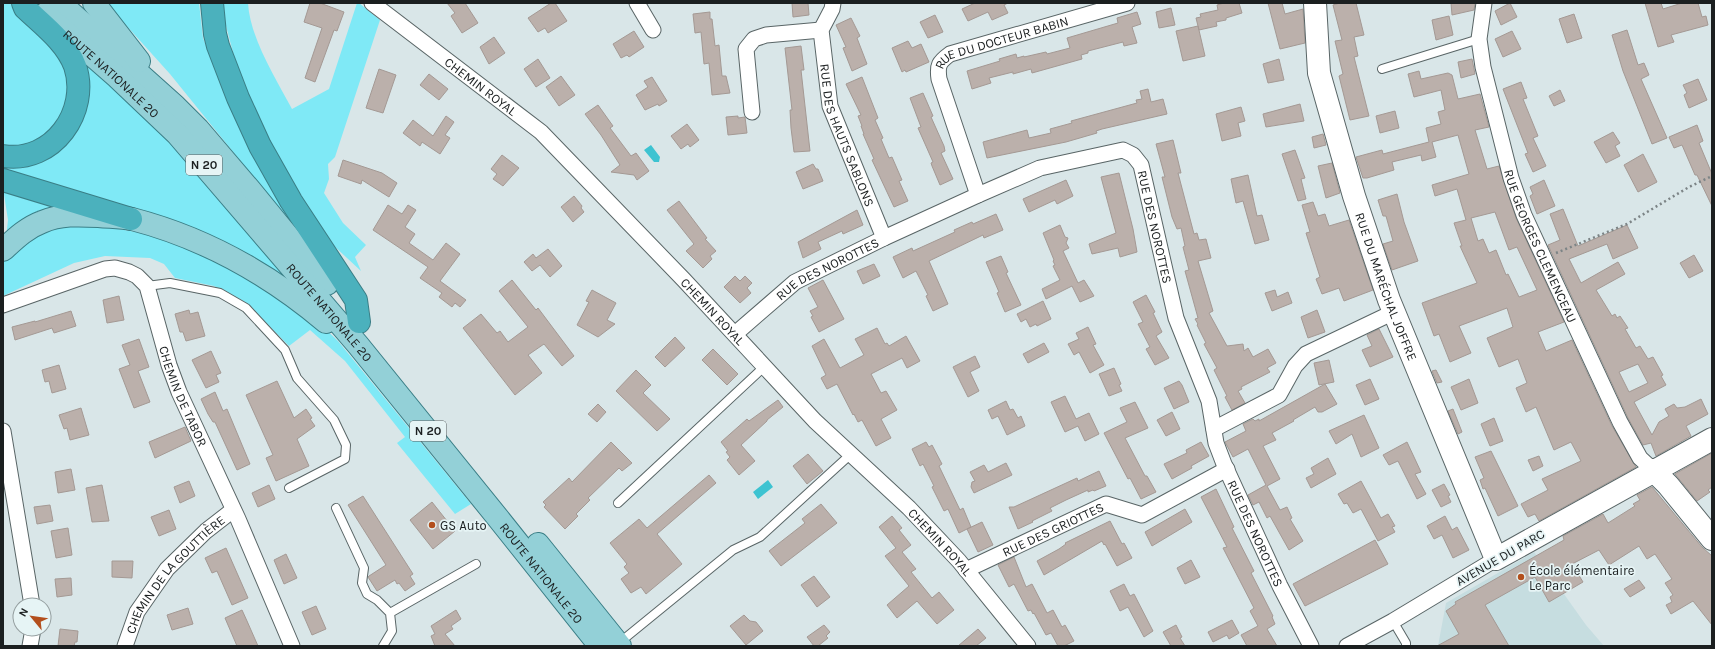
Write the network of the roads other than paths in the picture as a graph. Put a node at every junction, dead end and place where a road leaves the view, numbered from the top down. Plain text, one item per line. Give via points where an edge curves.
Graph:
1 (23, 3) edge
2 (32, 3) edge
3 (60, 3) edge
4 (94, 3) edge
5 (212, 3) edge
6 (372, 3) edge
7 (637, 3) edge
8 (833, 3) edge
9 (1127, 3) edge
10 (1315, 3) edge
11 (1484, 3) edge
12 (653, 30) dead end
13 (821, 30) junction
14 (1479, 39) junction
15 (1382, 69) dead end
16 (175, 106) junction
17 (752, 112) dead end
18 (3, 156) edge
19 (3, 180) edge
20 (978, 195) junction
21 (131, 219) junction
22 (884, 238) junction
23 (3, 250) edge
24 (147, 286) junction
25 (3, 305) edge
26 (1394, 312) junction
27 (359, 322) junction
28 (735, 334) junction
29 (358, 345) junction
30 (764, 367) junction
31 (1214, 430) junction
32 (3, 431) edge
33 (1712, 439) edge
34 (850, 454) junction
35 (1227, 469) junction
36 (1653, 470) junction
37 (290, 488) dead end
38 (618, 503) dead end
39 (336, 508) dead end
40 (233, 510) junction
41 (1712, 539) edge
42 (1496, 559) junction
43 (476, 564) dead end
44 (966, 570) junction
45 (31, 597) edge
46 (390, 613) junction
47 (1393, 621) junction
48 (613, 645) edge
49 (125, 646) edge
50 (292, 646) edge
51 (383, 646) edge
52 (1028, 646) edge
53 (1311, 646) edge
54 (1347, 646) edge
55 (1406, 646) edge

1 - 18 highway via 25,8 58,39 71,57 79,83 78,101 74,116 58,139 32,153 14,157
2 - 29 main road, ROUTE NATIONALE 20 / N 20 via 117,77 177,134
3 - 16 main road, ROUTE NATIONALE 20 / N 20
4 - 16 main road
5 - 27 highway via 218,46 251,127 291,202 356,300
6 - 28 street, CHEMIN ROYAL via 541,132
7 - 12 street
8 - 13 street
9 - 20 street, RUE DU DOCTEUR BABIN via 950,54 942,60 938,68 939,79
10 - 26 street, RUE DU MARÉCHAL JOFFRE via 1319,73 1354,196
11 - 14 street, RUE GEORGES CLEMENCEAU
13 - 17 street via 766,35 754,39 746,50
13 - 22 street, RUE DES HAUTS SABLONS via 830,106
14 - 15 lane
14 - 36 street, RUE GEORGES CLEMENCEAU via 1483,67 1511,178 1524,215 1620,422 1640,458
16 - 27 main road, ROUTE NATIONALE 20 / N 20 via 251,191
19 - 21 highway
20 - 22 street, RUE DES NOROTTES
20 - 31 street, RUE DES NOROTTES via 1040,168 1123,150 1133,155 1141,165 1176,318 1209,401
21 - 23 main road via 76,215 54,218 27,229
21 - 29 main road via 233,257 285,289
22 - 28 street, RUE DES NOROTTES via 796,282
24 - 25 street via 129,272 115,268 105,269
24 - 37 lane via 170,283 220,293 246,308 285,350 297,378 334,420 346,445 345,459
24 - 40 street, CHEMIN DE TABOR via 174,378
26 - 31 street via 1306,354 1295,366 1279,395
26 - 42 street, RUE DU MARÉCHAL JOFFRE
27 - 48 main road, ROUTE NATIONALE 20 / N 20
28 - 30 street, CHEMIN ROYAL
29 - 48 main road, ROUTE NATIONALE 20 / N 20 via 498,518
30 - 34 street, CHEMIN ROYAL
30 - 38 lane
31 - 35 street, RUE DES NOROTTES via 1216,444
32 - 45 street
33 - 36 street, AVENUE DU PARC
34 - 44 street, CHEMIN ROYAL via 909,508
34 - 48 lane via 760,537 733,550
35 - 44 street, RUE DES GRIOTTES via 1142,515 1106,504
35 - 53 street, RUE DES NOROTTES via 1280,586
36 - 41 street
36 - 42 street, AVENUE DU PARC
39 - 46 lane via 364,568 362,583 367,594
40 - 49 street, CHEMIN DE LA GOUTTIÈRE via 206,531 167,569 137,612
40 - 50 street, CHEMIN DE TABOR
42 - 47 street, AVENUE DU PARC
43 - 46 lane
44 - 52 street, CHEMIN ROYAL
46 - 51 lane via 392,631
47 - 54 street, AVENUE DU PARC
47 - 55 lane

